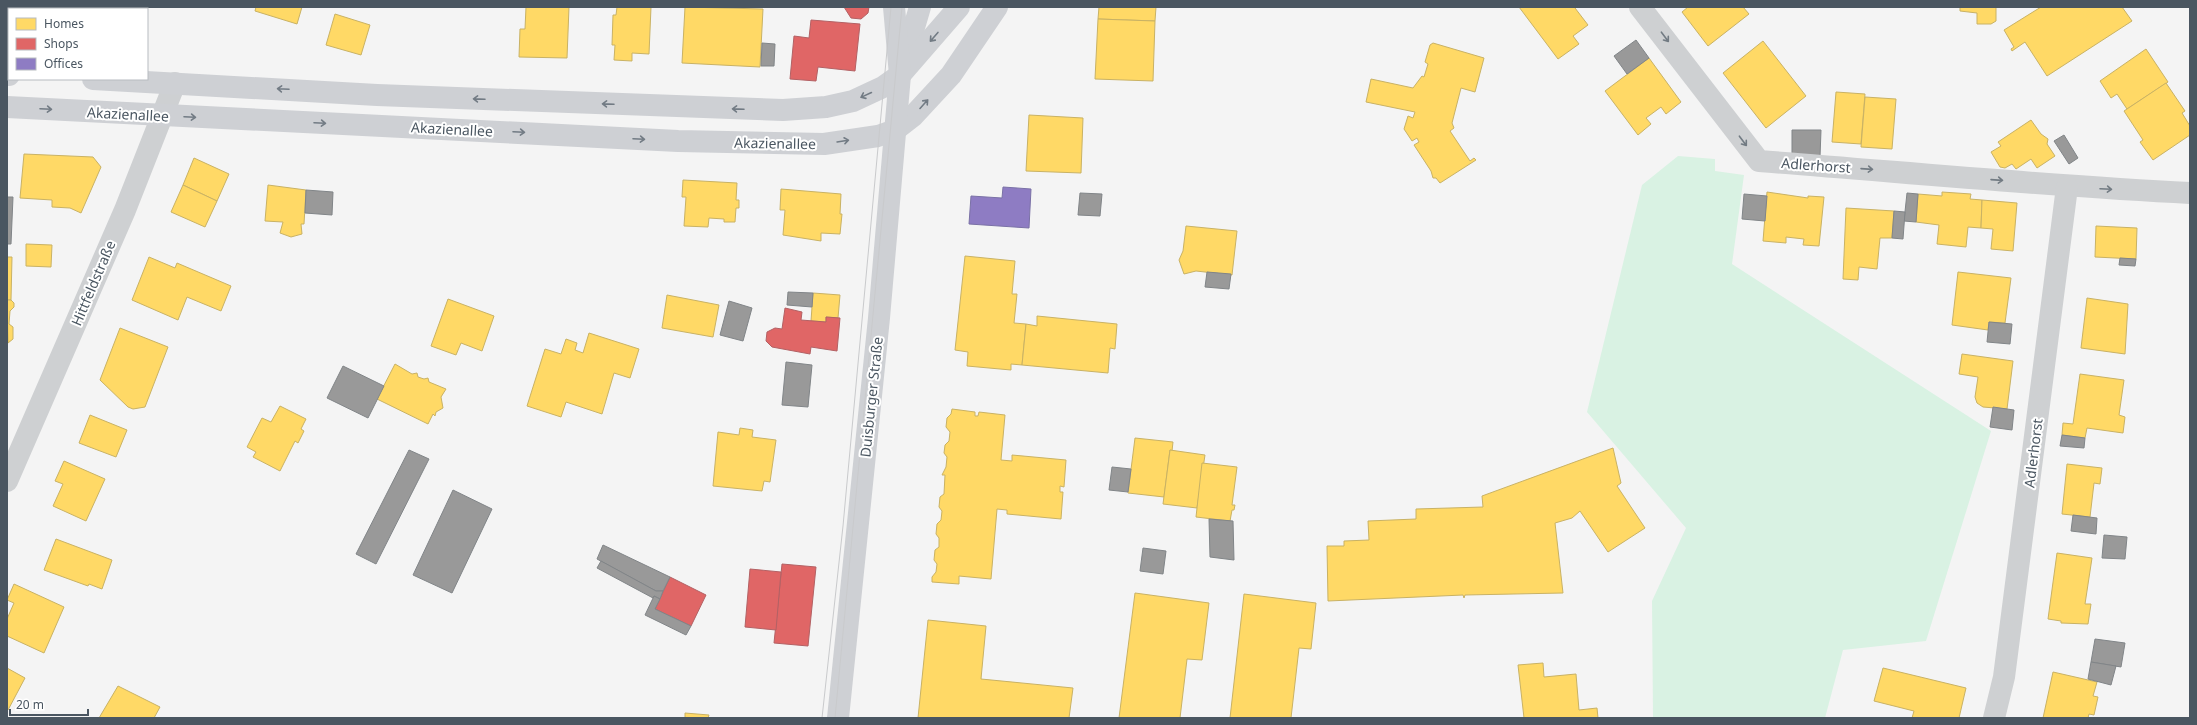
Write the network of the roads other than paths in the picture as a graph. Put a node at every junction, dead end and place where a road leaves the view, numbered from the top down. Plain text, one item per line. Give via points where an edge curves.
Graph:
1 (894, 7) edge
2 (920, 7) edge
3 (959, 7) edge
4 (997, 7) edge
5 (1640, 7) edge
6 (900, 75) junction
7 (114, 80) edge
8 (175, 83) junction
9 (7, 107) edge
10 (161, 116) junction
11 (895, 130) junction
12 (2067, 187) junction
13 (2190, 193) edge
14 (7, 481) edge
15 (838, 718) edge
16 (1994, 718) edge

1 - 6 main road, Duisburger Straße
2 - 6 main road, Duisburger Straße
3 -> 6 main road
11 -> 4 main road, Akazienallee via 913,116 952,75
5 -> 12 street, Adlerhorst via 1759,161
6 -> 8 main road via 883,87 853,100 826,107 783,110 377,95
6 - 11 main road, Duisburger Straße
7 - 8 main road
8 - 10 street, Hittfeldstraße
9 -> 10 main road, Akazienallee
10 -> 11 main road, Akazienallee via 678,141 824,144 878,136
10 - 14 street, Hittfeldstraße via 125,210
11 - 15 main road, Duisburger Straße via 859,526
12 -> 13 street, Adlerhorst
12 - 16 street, Adlerhorst via 2004,677

